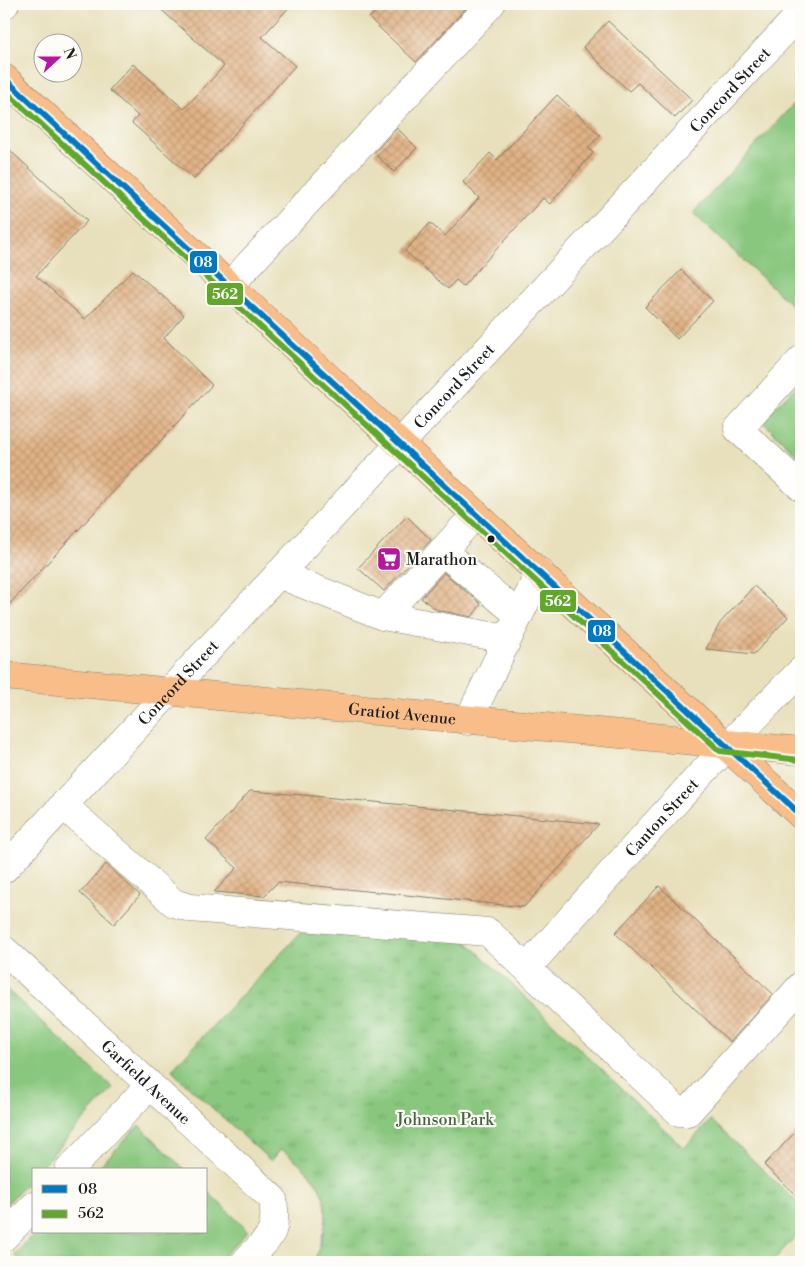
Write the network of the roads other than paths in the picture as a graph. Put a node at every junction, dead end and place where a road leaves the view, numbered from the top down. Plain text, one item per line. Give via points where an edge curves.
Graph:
1 (491, 4) edge
2 (801, 13) edge
3 (4, 78) edge
4 (229, 286) junction
5 (801, 360) edge
6 (398, 443) junction
7 (801, 487) edge
8 (476, 514) junction
9 (442, 551) junction
10 (540, 572) junction
11 (278, 574) junction
12 (383, 616) junction
13 (513, 627) junction
14 (801, 671) edge
15 (4, 676) edge
16 (168, 691) junction
17 (468, 720) junction
18 (726, 745) junction
19 (801, 751) edge
20 (63, 805) junction
21 (801, 815) edge
22 (4, 869) edge
23 (4, 950) edge
24 (527, 968) junction
25 (801, 986) edge
26 (150, 1086) junction
27 (71, 1168) edge
28 (32, 1208) edge
29 (4, 1237) edge
30 (245, 1262) edge

1 - 4 street
2 - 6 street, Concord Street
3 - 4 main road
4 - 6 main road
5 - 7 street via 738,429
6 - 8 main road
6 - 11 street, Concord Street
8 - 9 street
8 - 10 main road
9 - 12 street
9 - 13 street
10 - 13 street
10 - 18 main road
11 - 12 street
11 - 16 street, Concord Street
12 - 13 street
13 - 17 street
14 - 18 street, Canton Street
15 - 16 main road, Gratiot Avenue
16 - 17 main road, Gratiot Avenue
16 - 20 street, Concord Street
17 - 18 main road, Gratiot Avenue
18 - 19 main road, Gratiot Avenue
18 - 21 main road
18 - 24 street, Canton Street
20 - 22 street, Concord Street
20 - 24 street via 174,903 190,908 488,932
23 - 26 street, Garfield Avenue
24 - 25 street via 679,1112 688,1112
26 - 27 street
26 - 30 street, Garfield Avenue via 272,1199 276,1221 273,1231
28 - 29 street

